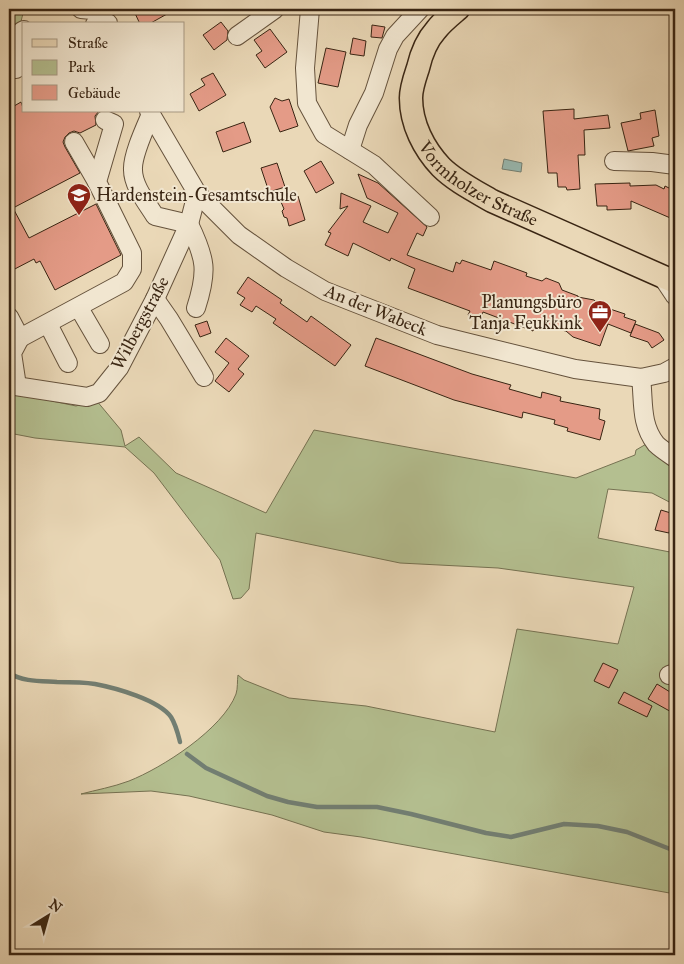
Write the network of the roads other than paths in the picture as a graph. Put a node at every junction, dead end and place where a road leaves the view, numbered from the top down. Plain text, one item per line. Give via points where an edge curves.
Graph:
1 (81, 9) edge
2 (275, 9) edge
3 (310, 9) edge
4 (420, 9) edge
5 (458, 9) edge
6 (103, 18) edge
7 (22, 31) edge
8 (237, 36) dead end
9 (16, 69) dead end
10 (150, 113) edge
11 (104, 120) dead end
12 (74, 142) dead end
13 (350, 150) junction
14 (614, 161) dead end
15 (675, 165) edge
16 (97, 182) junction
17 (197, 192) junction
18 (430, 217) dead end
19 (189, 224) junction
20 (668, 279) edge
21 (675, 296) edge
22 (154, 299) junction
23 (79, 308) junction
24 (196, 308) dead end
25 (9, 317) edge
26 (48, 324) junction
27 (20, 338) junction
28 (100, 344) dead end
29 (68, 363) dead end
30 (675, 367) edge
31 (204, 377) dead end
32 (641, 378) junction
33 (13, 385) edge
34 (675, 458) edge

1 - 6 street
2 - 8 street
3 - 13 street via 305,68 307,103 324,134
4 - 13 street via 388,48 374,93 358,124
5 - 20 main road, Vormholzer Straße via 436,30 421,55 412,89 420,138 429,152 442,168 465,186 492,201
7 - 9 street
10 - 17 street, An der Wabeck
10 - 19 street via 132,170 140,192 155,216
11 - 16 street via 114,124
12 - 16 street
13 - 18 street via 374,165
14 - 15 street
16 - 23 street via 132,253 132,269 124,282
17 - 19 street, Wilbergstraße
17 - 32 street, An der Wabeck via 239,235 326,291 437,335 575,369
19 - 22 street, Wilbergstraße
19 - 24 street via 205,264
20 - 21 street
22 - 31 street
22 - 33 street, Wilbergstraße via 118,368 99,393 88,396
23 - 26 street
23 - 28 street
25 - 27 street
26 - 27 street
26 - 29 street
27 - 33 street via 12,353
30 - 32 street, An der Wabeck
32 - 34 street via 642,415 648,432 657,445

